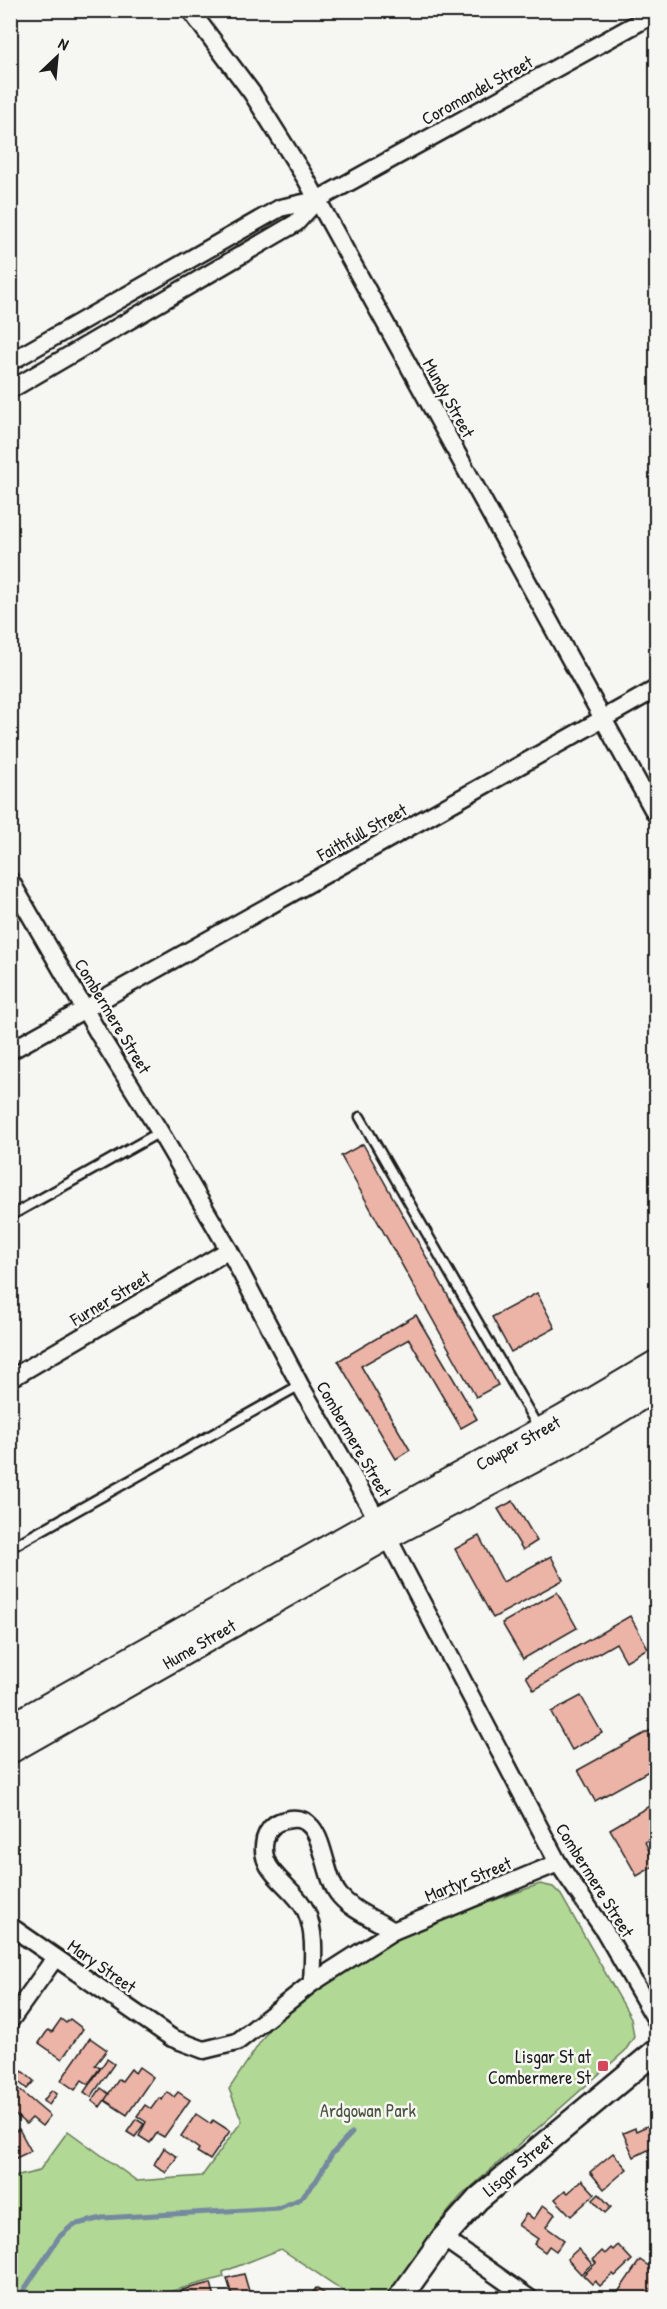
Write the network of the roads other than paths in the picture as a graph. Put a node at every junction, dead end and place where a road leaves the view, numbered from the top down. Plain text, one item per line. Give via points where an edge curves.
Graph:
1 (190, 10) edge
2 (657, 13) edge
3 (638, 16) edge
4 (317, 200) junction
5 (175, 268) junction
6 (186, 287) junction
7 (62, 333) junction
8 (75, 353) junction
9 (10, 362) edge
10 (10, 390) edge
11 (657, 689) edge
12 (603, 719) junction
13 (657, 815) edge
14 (10, 880) edge
15 (86, 1009) junction
16 (10, 1051) edge
17 (360, 1117) dead end
18 (160, 1132) junction
19 (10, 1216) edge
20 (229, 1250) junction
21 (657, 1364) edge
22 (10, 1379) edge
23 (300, 1385) junction
24 (657, 1387) edge
25 (540, 1431) junction
26 (383, 1528) junction
27 (10, 1548) edge
28 (10, 1728) edge
29 (10, 1750) edge
30 (558, 1863) junction
31 (10, 1926) edge
32 (393, 1931) junction
33 (55, 1958) junction
34 (312, 1983) junction
35 (657, 2020) edge
36 (10, 2021) edge
37 (172, 2038) joint
38 (657, 2051) edge
39 (443, 2238) junction
40 (400, 2298) edge
41 (529, 2298) edge

1 - 4 street, Mundy Street via 252,93
2 - 3 street, Coromandel Street
3 - 4 street, Coromandel Street
4 - 5 street, Coromandel Street via 280,208
4 - 6 street, Coromandel Street via 296,223
4 - 12 street, Mundy Street
5 - 6 street
5 - 7 street, Coromandel Street
6 - 8 street, Coromandel Street
7 - 8 street
7 - 9 street, Coromandel Street
8 - 10 street, Coromandel Street
11 - 12 street, Faithfull Street
12 - 13 street, Mundy Street
12 - 15 street, Faithfull Street
14 - 15 street, Combermere Street
15 - 16 street, Faithfull Street
15 - 18 street, Combermere Street
17 - 25 lane
18 - 19 lane
18 - 20 street, Combermere Street
20 - 22 street, Furner Street
20 - 23 street, Combermere Street
21 - 25 main road, Cowper Street
23 - 26 street, Combermere Street
23 - 27 lane
24 - 26 main road, Cowper Street via 568,1440
25 - 26 main road, Cowper Street
26 - 28 main road, Hume Street
26 - 29 main road, Hume Street
26 - 30 street, Combermere Street
30 - 32 street, Martyr Street
30 - 35 street, Combermere Street via 604,1930
31 - 33 street, Mary Street
32 - 34 street, Martyr Street
32 - 34 street via 338,1894 317,1833 309,1825 298,1819 275,1824 266,1833 264,1860 306,1911 313,1941
33 - 36 street
33 - 37 street, Mary Street
34 - 37 street, Martyr Street via 237,2042 204,2050
38 - 39 street, Lisgar Street via 478,2199
39 - 40 street, Lisgar Street
39 - 41 street

